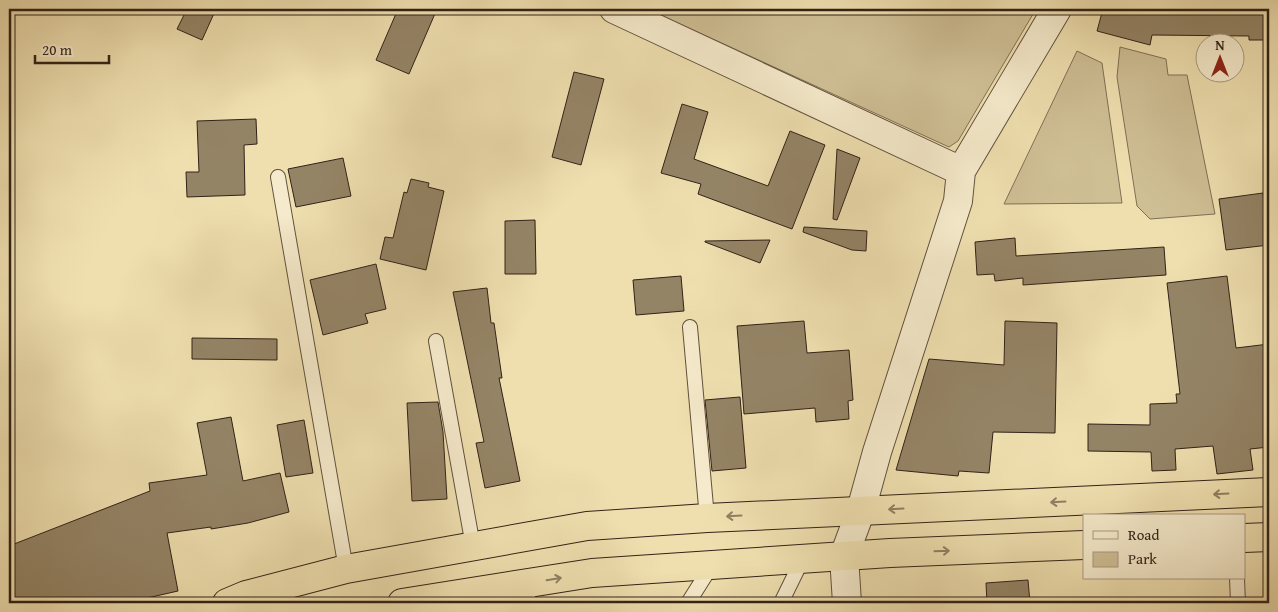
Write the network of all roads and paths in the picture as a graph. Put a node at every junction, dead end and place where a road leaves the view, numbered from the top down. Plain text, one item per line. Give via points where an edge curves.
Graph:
1 (614, 9) edge
2 (1057, 9) edge
3 (961, 171) junction
4 (278, 177) dead end
5 (690, 327) dead end
6 (436, 341) dead end
7 (1269, 492) edge
8 (861, 510) junction
9 (707, 518) junction
10 (1246, 538) edge
11 (1269, 538) edge
12 (1083, 545) edge
13 (473, 546) junction
14 (844, 556) junction
15 (803, 558) junction
16 (712, 564) junction
17 (346, 569) junction
18 (1237, 580) edge
19 (526, 593) edge
20 (227, 603) edge
21 (402, 603) edge
22 (688, 603) edge
23 (781, 603) edge
24 (847, 603) edge
25 (1238, 603) edge

1 - 3 street
2 - 3 street
3 - 8 street via 958,201
4 - 17 lane
5 - 9 lane
6 - 13 lane
7 -> 8 highway
8 -> 9 highway
8 - 14 street
9 - 13 highway via 587,526
10 - 11 highway
14 -> 12 highway
13 - 17 highway
14 - 15 highway
14 - 24 street
15 - 16 highway
15 - 23 lane
19 -> 16 highway via 592,573
16 - 22 lane
17 - 20 highway
18 - 25 lane
19 - 21 highway

